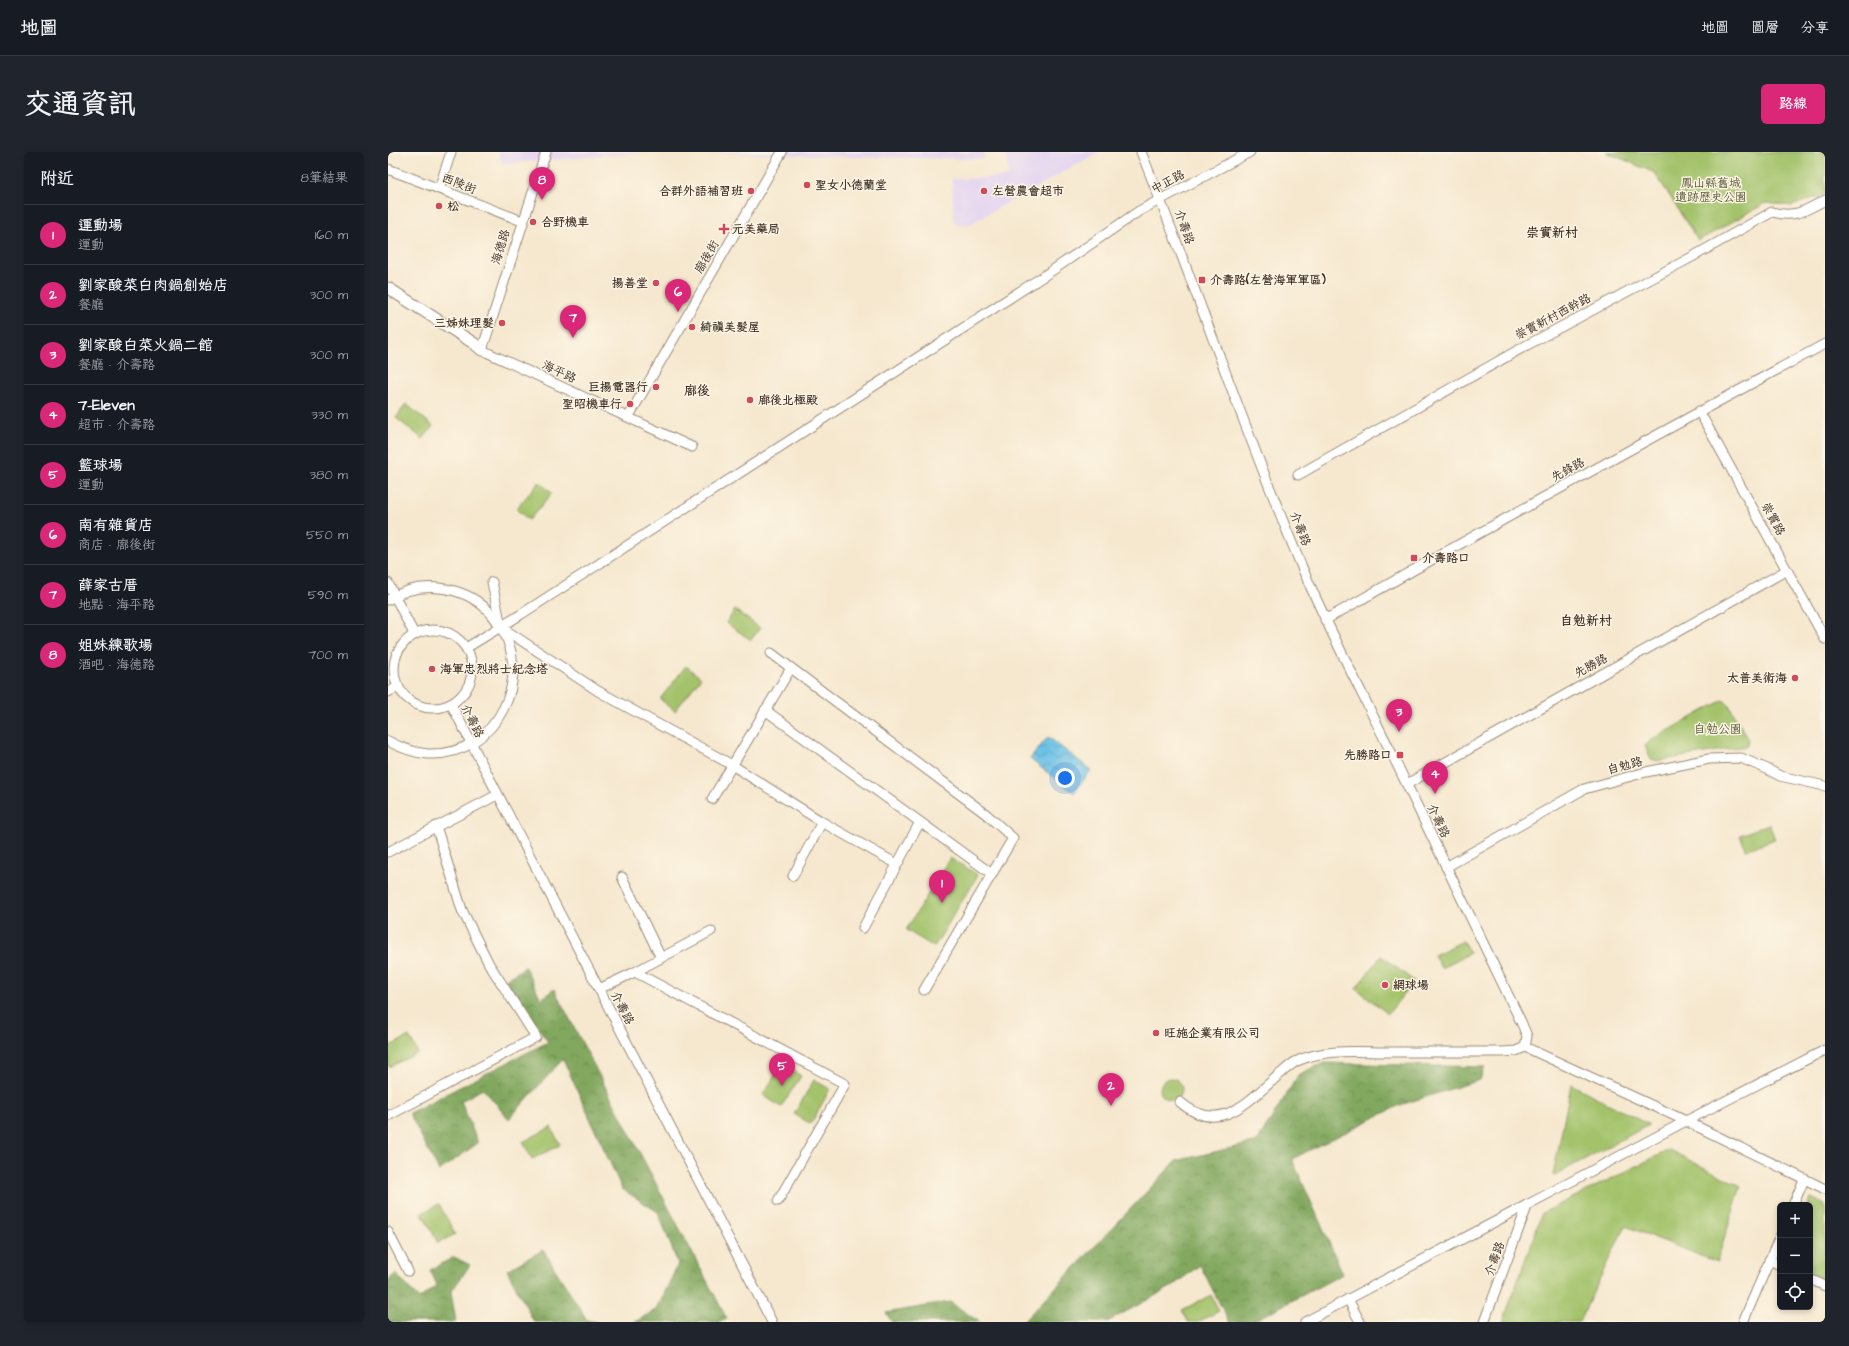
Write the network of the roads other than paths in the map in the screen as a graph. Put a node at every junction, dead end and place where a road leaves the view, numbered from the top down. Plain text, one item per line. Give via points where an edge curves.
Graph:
1 (451, 152) edge
2 (546, 152) edge
3 (782, 152) edge
4 (1141, 152) edge
5 (1250, 152) edge
6 (388, 169) edge
7 (439, 189) junction
8 (1160, 198) junction
9 (1825, 200) edge
10 (522, 221) junction
11 (388, 288) edge
12 (388, 296) edge
13 (1825, 344) edge
14 (482, 350) junction
15 (1699, 411) junction
16 (628, 416) junction
17 (692, 447) dead end
18 (1298, 475) dead end
19 (1787, 570) junction
20 (388, 582) edge
21 (492, 582) dead end
22 (392, 597) edge
23 (1325, 620) junction
24 (501, 627) junction
25 (414, 634) junction
26 (1825, 639) edge
27 (466, 648) junction
28 (771, 653) dead end
29 (791, 668) junction
30 (398, 687) junction
31 (388, 692) edge
32 (451, 704) junction
33 (765, 710) junction
34 (388, 741) edge
35 (471, 744) junction
36 (732, 765) junction
37 (1407, 784) junction
38 (1825, 786) edge
39 (497, 795) junction
40 (712, 799) dead end
41 (822, 822) junction
42 (920, 822) junction
43 (436, 826) junction
44 (388, 852) edge
45 (897, 864) junction
46 (1446, 868) junction
47 (992, 874) junction
48 (793, 876) dead end
49 (622, 877) dead end
50 (863, 928) dead end
51 (711, 931) dead end
52 (661, 958) junction
53 (635, 972) junction
54 (599, 989) junction
55 (924, 990) dead end
56 (1524, 1047) junction
57 (1825, 1050) edge
58 (1180, 1102) dead end
59 (388, 1116) edge
60 (1686, 1121) junction
61 (1804, 1180) junction
62 (1825, 1189) edge
63 (778, 1201) dead end
64 (1794, 1202) edge
65 (1528, 1204) junction
66 (388, 1232) edge
67 (1779, 1238) edge
68 (1769, 1260) junction
69 (1777, 1264) edge
70 (408, 1271) dead end
71 (1813, 1280) edge
72 (1825, 1286) edge
73 (1348, 1299) junction
74 (772, 1322) edge
75 (1305, 1322) edge
76 (1360, 1322) edge
77 (1484, 1322) edge
78 (1743, 1322) edge

1 - 7 street
2 - 10 street, 海德路
3 - 16 street, 廍後街
4 - 8 street, 介壽路
5 - 8 street, 中正路
6 - 7 street, 西陵街
7 - 10 street, 西陵街
8 - 23 street, 介壽路 via 1212,339
8 - 24 street, 中正路 via 1054,270
9 - 18 street, 崇實新村西幹路 via 1804,212 1785,215 1772,212 1692,258 1535,340
10 - 14 street, 海德路
11 - 14 street, 海平路
12 - 14 street, 海平路 via 472,350
13 - 15 street, 先鋒路
14 - 16 street, 海平路
15 - 19 street, 崇實路
15 - 23 street, 先鋒路
16 - 17 street, 海平路
19 - 26 street, 崇實路
19 - 37 street, 先勝路
20 - 22 street
21 - 24 street
22 - 24 street via 428,587 457,592 478,602 491,613
22 - 25 street
23 - 37 street, 介壽路
24 - 27 street, 中正路
24 - 35 street via 510,644 514,663 513,682 508,701 499,718 487,733
24 - 36 street via 598,691
25 - 27 street via 437,629 458,638
25 - 30 street via 404,641 397,651 394,676
27 - 32 street via 472,665 470,684 462,696
28 - 29 street
29 - 33 street
29 - 47 street via 986,814 1013,838
30 - 31 street
30 - 32 street via 412,702 421,707
32 - 35 street, 介壽路
33 - 36 street
33 - 42 street
34 - 35 street via 414,752 428,754 457,750
35 - 39 street, 介壽路
36 - 40 street
36 - 41 street
37 - 46 street, 介壽路
38 - 46 street, 自勉路 via 1780,776 1741,758 1709,759 1646,772 1584,789
39 - 43 street
39 - 54 street, 介壽路
41 - 45 street
41 - 48 street
42 - 45 street
42 - 47 street
43 - 44 street
43 - 59 street via 462,910 489,964 536,1037
45 - 50 street
46 - 56 street, 介壽路 via 1522,1024 1527,1036
47 - 55 street
49 - 52 street
51 - 52 street
52 - 53 street
53 - 54 street
53 - 63 street via 845,1084
54 - 74 street, 介壽路
56 - 58 street via 1516,1051 1502,1052 1327,1052 1295,1061 1244,1106 1233,1112 1215,1117 1200,1115 1190,1111
56 - 60 street
57 - 60 street
60 - 61 street
60 - 65 street
61 - 62 street
61 - 64 street
65 - 73 street
65 - 77 street, 介壽路
66 - 70 street
67 - 68 street
68 - 69 street
68 - 78 street
71 - 72 street
73 - 75 street
73 - 76 street

